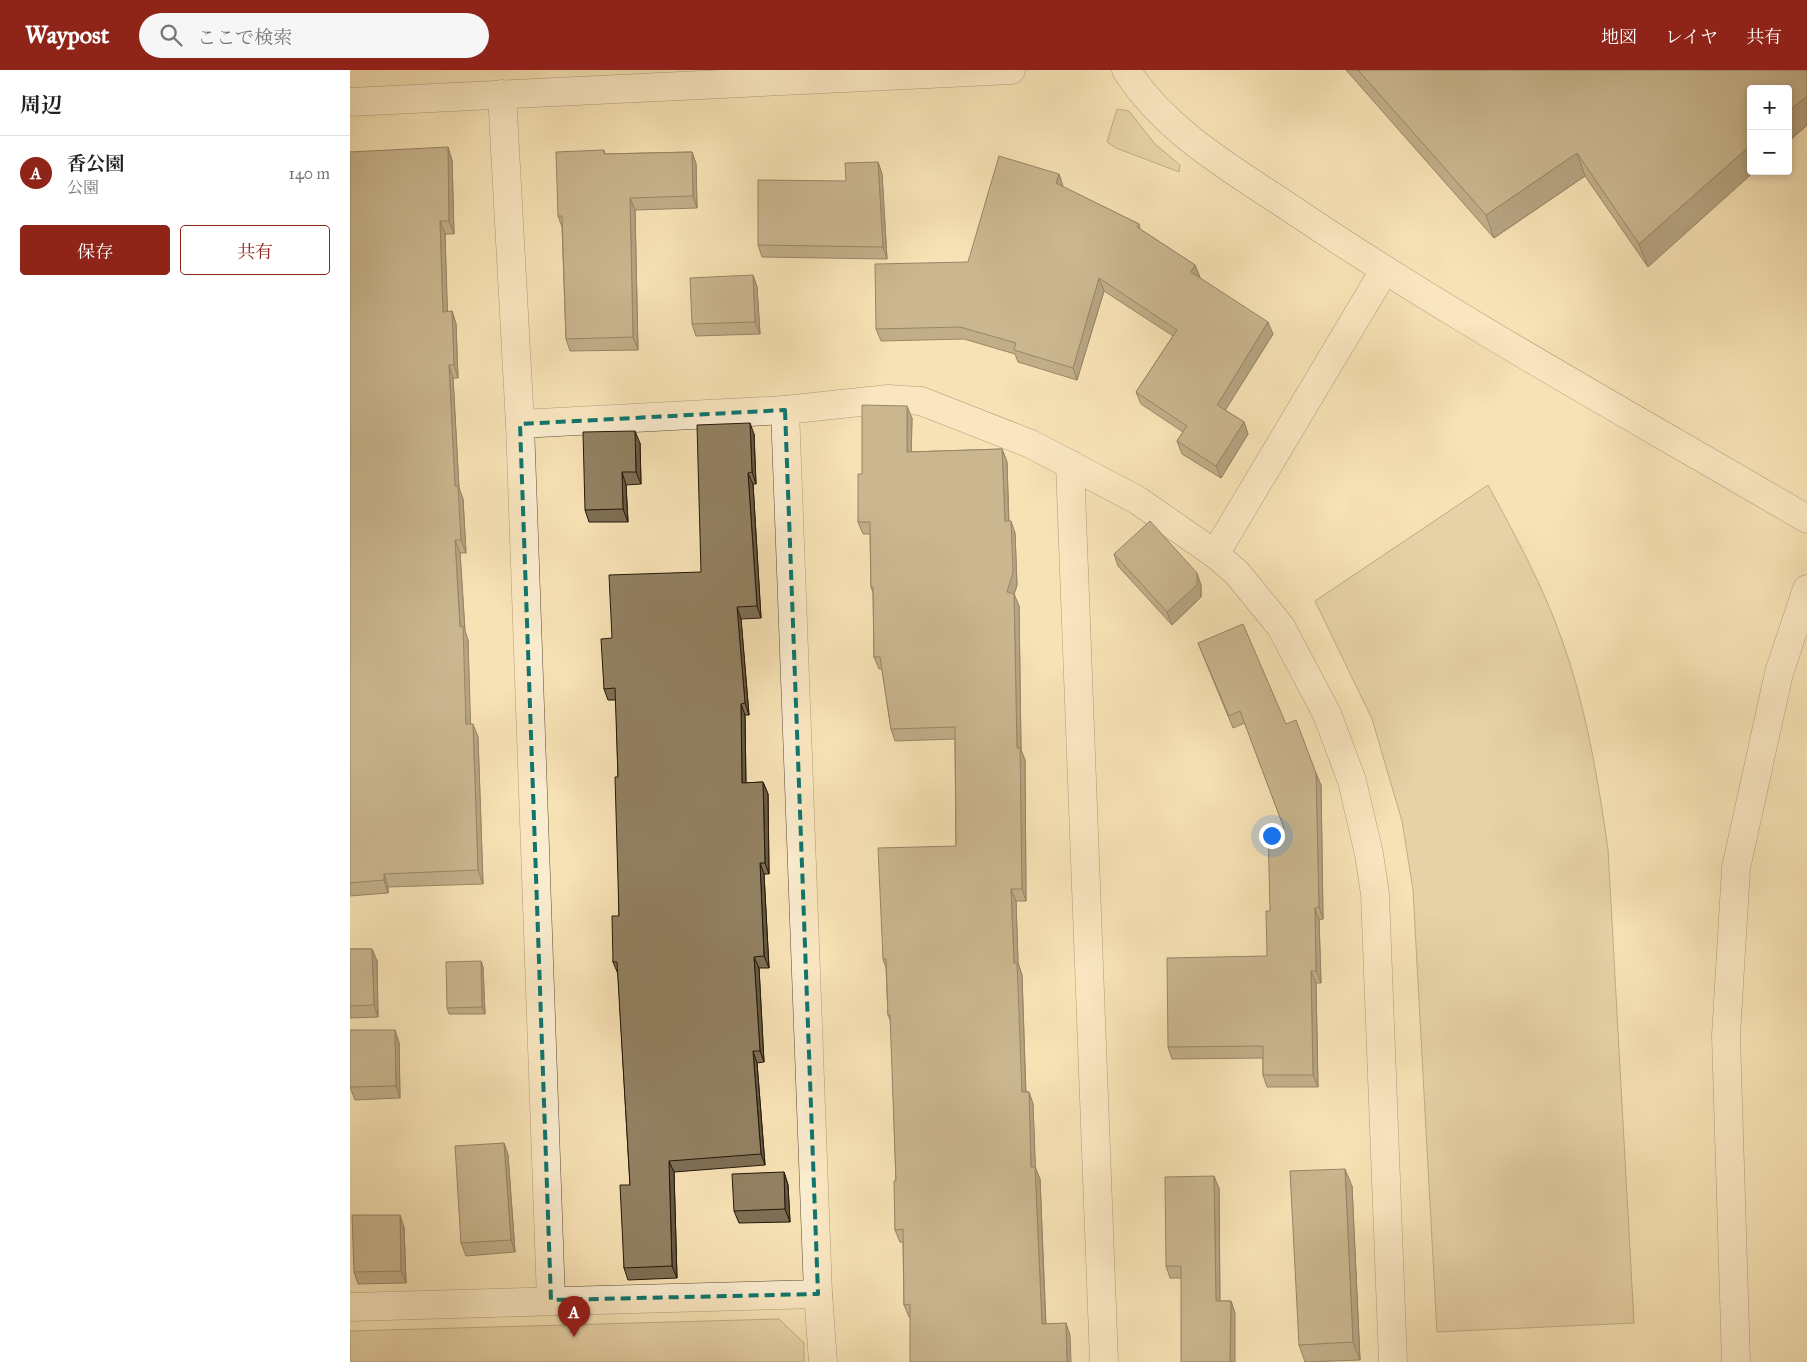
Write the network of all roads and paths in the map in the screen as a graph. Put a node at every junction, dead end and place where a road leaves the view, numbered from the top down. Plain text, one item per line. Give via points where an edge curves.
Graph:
1 (1011, 70) edge
2 (1126, 70) edge
3 (502, 94) junction
4 (350, 102) edge
5 (1384, 271) junction
6 (784, 410) junction
7 (520, 424) junction
8 (1070, 464) junction
9 (1807, 519) edge
10 (1215, 554) junction
11 (1807, 589) edge
12 (818, 1294) junction
13 (551, 1300) junction
14 (350, 1307) edge
15 (822, 1362) edge
16 (1104, 1362) edge
17 (1393, 1362) edge
18 (1736, 1362) edge

1 - 3 street
2 - 5 street via 1136,86 1186,138
3 - 4 street
3 - 7 street
5 - 9 street
5 - 10 street
6 - 7 street
6 - 8 street via 888,400 921,401 1031,444
6 - 12 street
7 - 13 street
8 - 10 street via 1137,500
8 - 16 street
10 - 17 street via 1237,573 1281,627 1301,662 1327,714 1352,780 1360,812 1375,894
11 - 18 street via 1779,673 1736,868 1726,1036
12 - 13 street
12 - 15 street
13 - 14 street

